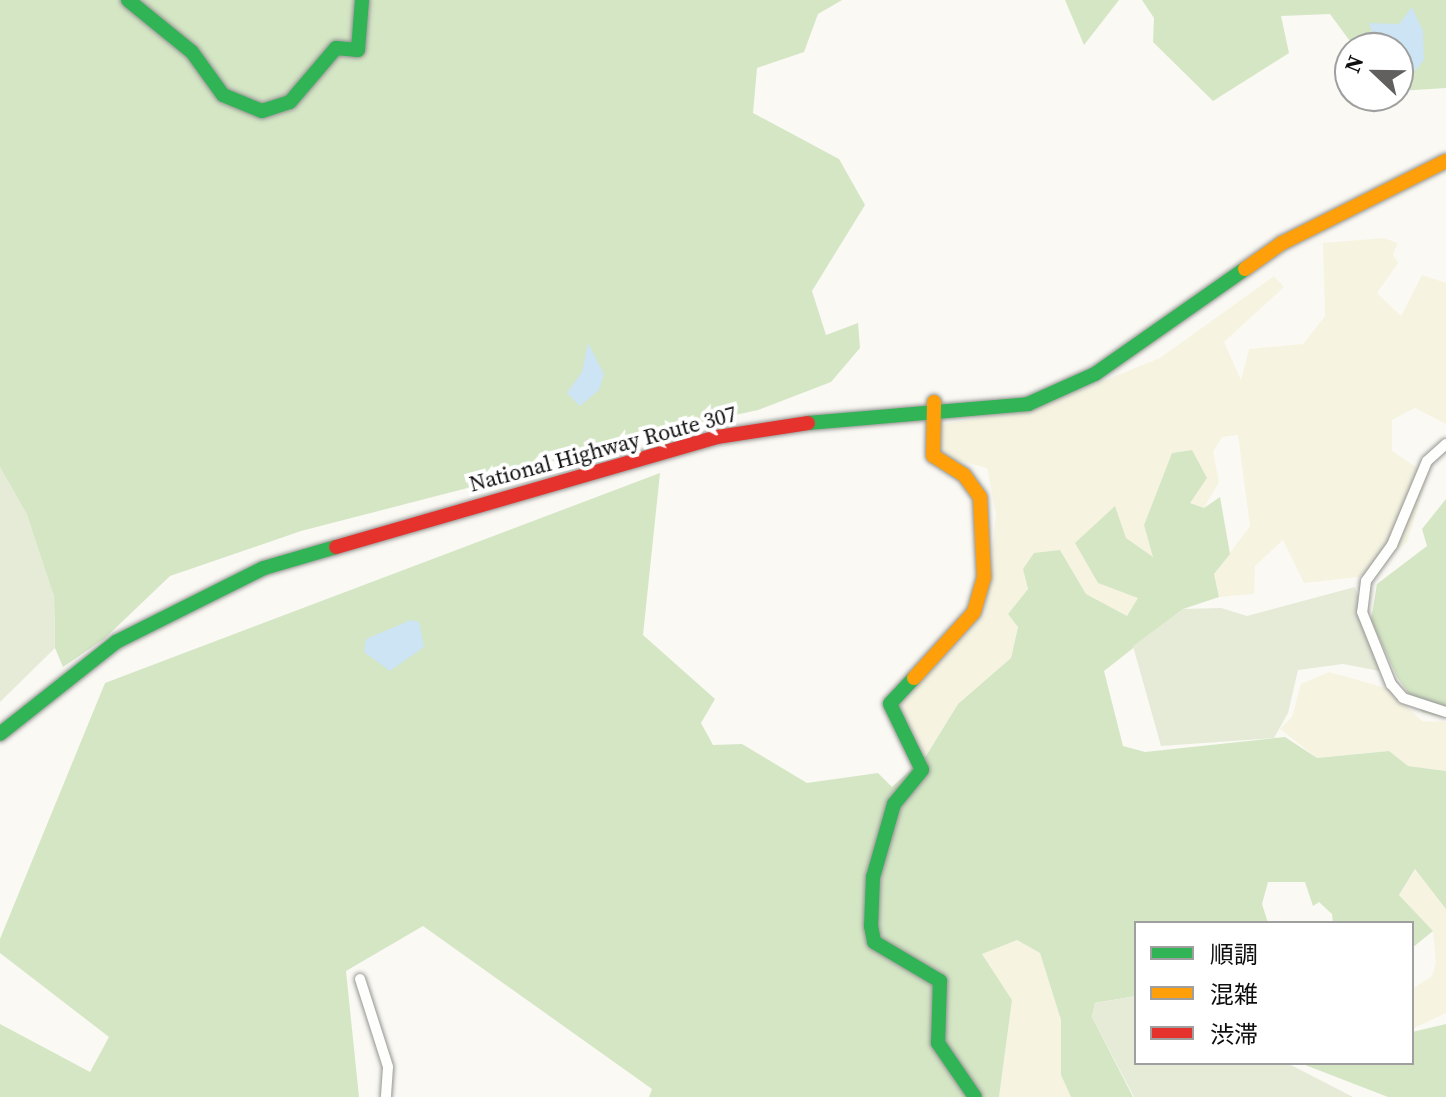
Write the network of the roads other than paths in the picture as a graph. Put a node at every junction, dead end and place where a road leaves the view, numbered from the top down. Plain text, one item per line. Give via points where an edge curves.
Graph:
1 (128, 0) edge
2 (362, 0) edge
3 (1446, 161) edge
4 (934, 408) junction
5 (1446, 444) edge
6 (1446, 712) edge
7 (0, 734) edge
8 (360, 979) dead end
9 (386, 1097) edge
10 (975, 1097) edge

1 - 2 main road via 192,52 223,95 262,111 290,102 336,48 358,50
3 - 4 main road, National Highway Route 307 via 1282,243 1095,374 1028,404
4 - 7 main road, National Highway Route 307 via 717,437 264,568 116,642
4 - 10 main road via 933,456 964,475 980,497 984,578 974,612 890,704 922,770 894,804 873,877 871,926 874,942 940,981 938,1043
5 - 6 street via 1427,461 1392,545 1366,581 1362,612 1391,684 1403,698
8 - 9 street via 388,1067

